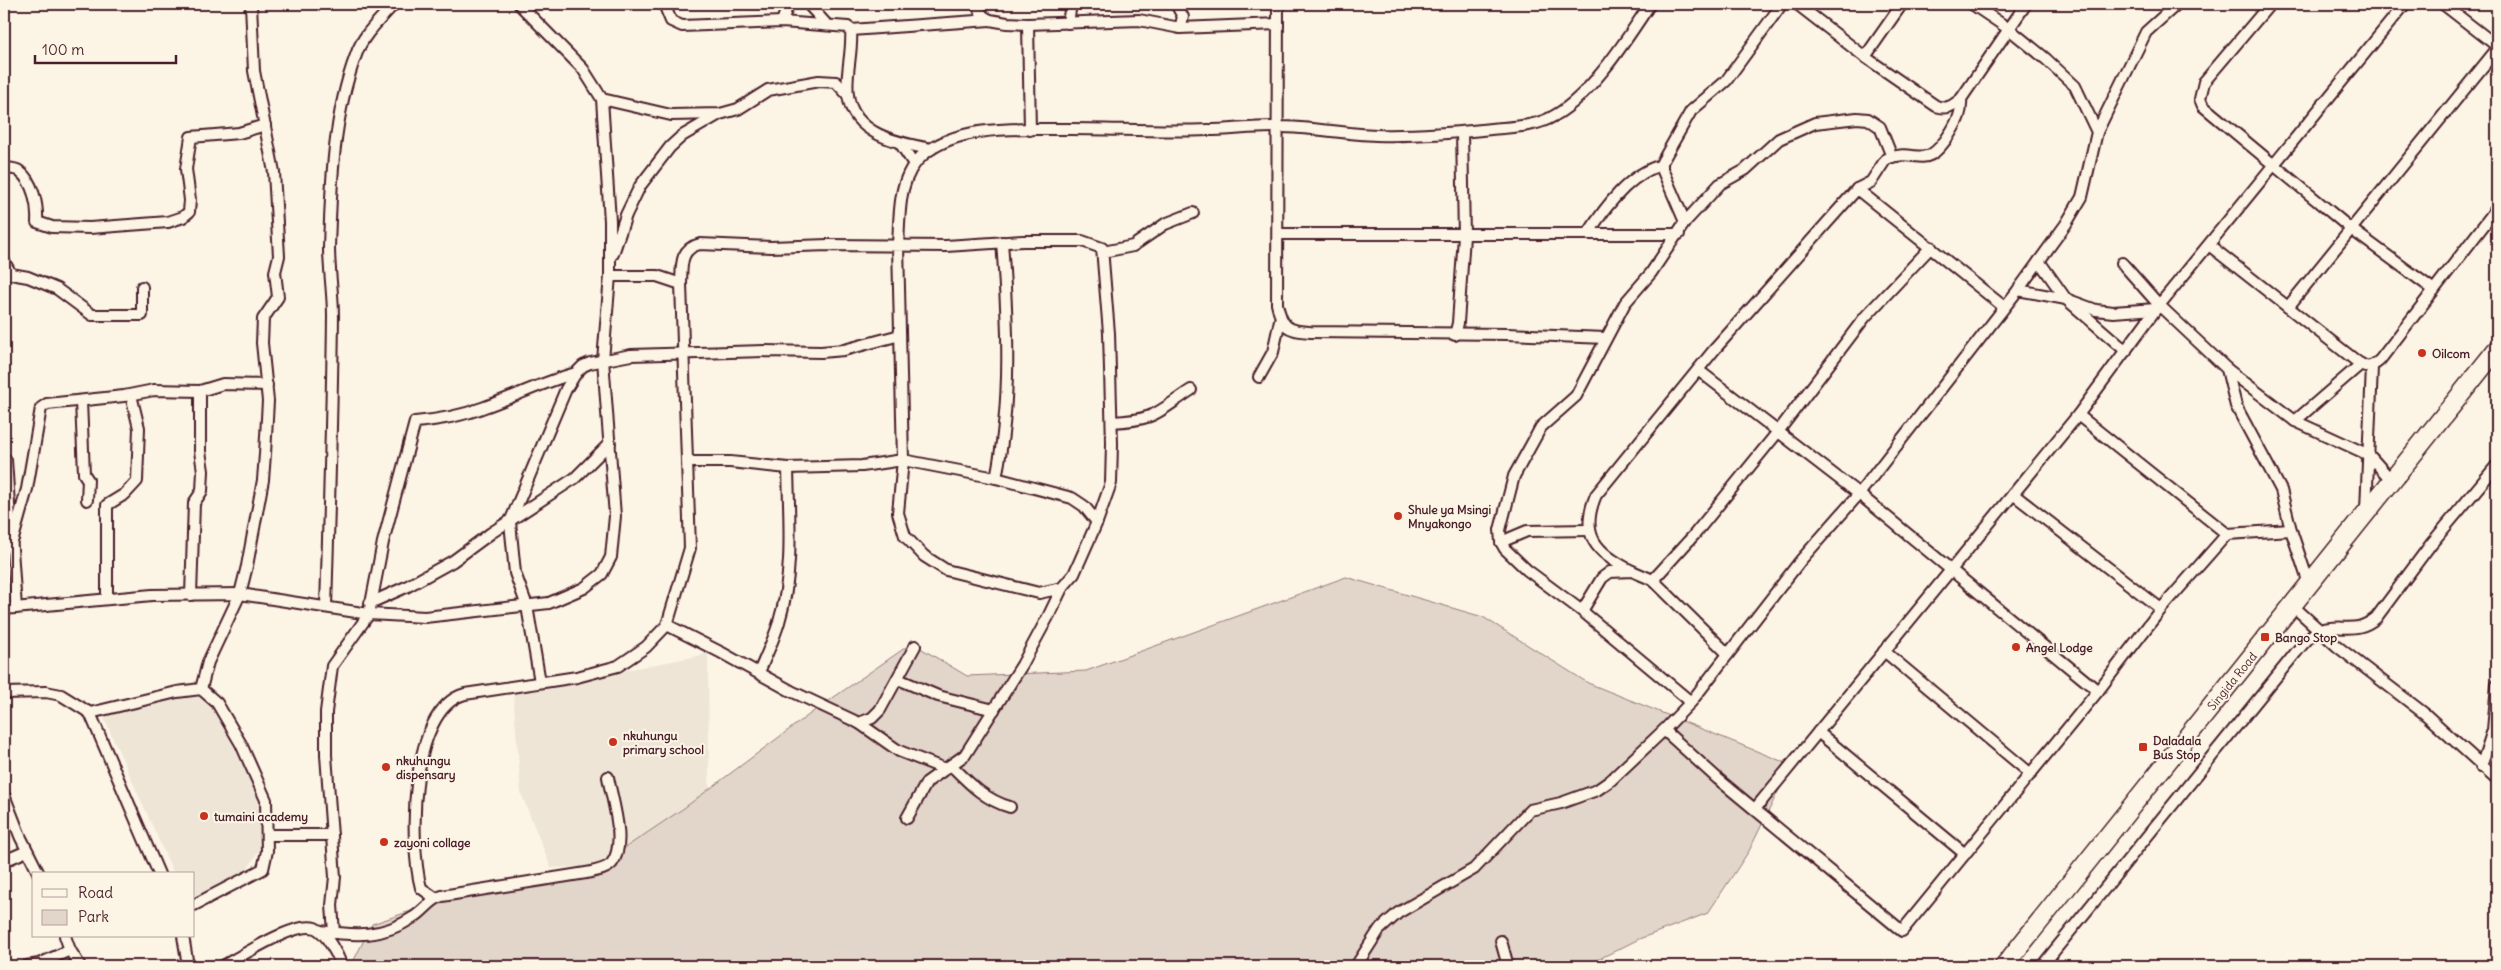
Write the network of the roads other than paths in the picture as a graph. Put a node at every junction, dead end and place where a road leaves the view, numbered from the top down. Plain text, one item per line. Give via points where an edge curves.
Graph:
1 (251, 4) edge
2 (394, 4) edge
3 (520, 4) edge
4 (664, 4) edge
5 (788, 4) edge
6 (808, 4) edge
7 (976, 4) edge
8 (1071, 4) edge
9 (1176, 4) edge
10 (1278, 4) edge
11 (1650, 4) edge
12 (1782, 4) edge
13 (1797, 4) edge
14 (1902, 4) edge
15 (1972, 4) edge
16 (2026, 4) edge
17 (2178, 4) edge
18 (2270, 4) edge
19 (2405, 4) edge
20 (2443, 4) edge
21 (990, 20) junction
22 (782, 22) junction
23 (1068, 23) junction
24 (1028, 24) junction
25 (1278, 24) junction
26 (827, 25) junction
27 (1180, 28) junction
28 (2009, 29) junction
29 (851, 30) junction
30 (2497, 48) edge
31 (1865, 58) junction
32 (848, 95) junction
33 (602, 99) junction
34 (1961, 100) junction
35 (720, 114) junction
36 (265, 125) junction
37 (1278, 126) junction
38 (1030, 130) junction
39 (1462, 132) junction
40 (2097, 132) junction
41 (900, 143) junction
42 (931, 149) junction
43 (1892, 157) junction
44 (914, 164) junction
45 (1662, 165) junction
46 (2274, 165) junction
47 (4, 167) edge
48 (1857, 189) junction
49 (2497, 208) edge
50 (1193, 213) dead end
51 (1685, 222) junction
52 (2351, 229) junction
53 (1278, 234) junction
54 (1588, 234) junction
55 (1678, 234) junction
56 (1464, 236) junction
57 (1002, 242) junction
58 (898, 245) junction
59 (2209, 245) junction
60 (1932, 247) junction
61 (1104, 252) junction
62 (4, 261) edge
63 (2039, 261) junction
64 (2122, 263) dead end
65 (609, 265) junction
66 (610, 276) junction
67 (682, 284) junction
68 (142, 288) dead end
69 (2018, 290) junction
70 (2434, 290) junction
71 (2066, 298) junction
72 (2004, 307) junction
73 (2288, 307) junction
74 (2158, 308) junction
75 (1280, 320) junction
76 (900, 335) junction
77 (1455, 335) junction
78 (1606, 338) junction
79 (2497, 349) edge
80 (2126, 351) junction
81 (685, 354) junction
82 (603, 360) junction
83 (2360, 364) junction
84 (2372, 367) junction
85 (2227, 369) junction
86 (1698, 370) junction
87 (576, 373) junction
88 (1259, 377) dead end
89 (267, 385) junction
90 (1191, 390) dead end
91 (200, 391) junction
92 (131, 395) junction
93 (81, 402) junction
94 (2078, 415) junction
95 (2295, 421) junction
96 (1112, 422) junction
97 (1777, 433) junction
98 (610, 443) junction
99 (2369, 455) junction
100 (6, 460) dead end
101 (902, 460) junction
102 (688, 462) junction
103 (2497, 464) edge
104 (788, 468) junction
105 (996, 478) junction
106 (2392, 481) junction
107 (1859, 494) junction
108 (2013, 494) junction
109 (87, 500) dead end
110 (2366, 513) junction
111 (510, 522) junction
112 (1097, 522) junction
113 (1589, 530) junction
114 (2291, 530) junction
115 (2226, 534) junction
116 (13, 539) junction
117 (1500, 542) junction
118 (1951, 570) junction
119 (1632, 571) junction
120 (1653, 580) junction
121 (2309, 584) junction
122 (1062, 588) junction
123 (240, 594) junction
124 (191, 595) junction
125 (107, 599) junction
126 (370, 603) junction
127 (2292, 605) junction
128 (527, 606) junction
129 (326, 607) junction
130 (16, 608) junction
131 (4, 609) edge
132 (2161, 609) junction
133 (1582, 612) junction
134 (369, 614) junction
135 (666, 625) junction
136 (2319, 630) junction
137 (915, 646) dead end
138 (1884, 652) junction
139 (1728, 654) junction
140 (759, 672) junction
141 (898, 679) junction
142 (540, 682) junction
143 (2497, 685) edge
144 (201, 689) junction
145 (2098, 691) junction
146 (4, 692) edge
147 (1691, 702) junction
148 (994, 710) junction
149 (90, 713) junction
150 (859, 723) junction
151 (1664, 730) junction
152 (1818, 732) junction
153 (2481, 766) junction
154 (948, 767) junction
155 (2030, 774) junction
156 (608, 777) dead end
157 (2497, 779) edge
158 (4, 795) edge
159 (1010, 807) dead end
160 (1755, 809) junction
161 (907, 818) dead end
162 (267, 835) junction
163 (332, 835) junction
164 (27, 852) junction
165 (1965, 854) junction
166 (4, 861) edge
167 (38, 872) edge
168 (158, 872) edge
169 (435, 898) junction
170 (195, 904) edge
171 (320, 931) junction
172 (334, 933) junction
173 (66, 938) edge
174 (183, 938) edge
175 (1501, 941) dead end
176 (70, 950) junction
177 (27, 966) edge
178 (80, 966) edge
179 (188, 966) edge
180 (222, 966) edge
181 (342, 966) edge
182 (1356, 966) edge
183 (1508, 966) edge
184 (2004, 966) edge
185 (2042, 966) edge

1 - 36 street via 254,71
2 - 129 street via 368,32 355,55 339,119 334,158 329,250 333,285 332,427
3 - 33 street via 584,69
4 - 22 street via 671,21 682,26
5 - 22 street
6 - 26 street
7 - 21 street via 983,16
8 - 23 street
9 - 27 street via 1182,16
10 - 25 street
11 - 39 street via 1600,74 1576,99 1551,118 1537,123
12 - 45 street via 1726,81 1691,111 1673,139
13 - 31 street
14 - 31 street
15 - 28 street
16 - 28 street
17 - 40 street via 2146,32
18 - 46 street via 2204,82 2200,99 2210,114
19 - 46 street
20 - 30 street
21 - 24 street
21 - 29 street
22 - 26 street
23 - 24 street
23 - 27 street via 1139,20
24 - 38 street
25 - 27 street
25 - 37 street
26 - 29 street
28 - 34 street
28 - 40 street via 2075,86
29 - 32 street
30 - 52 street
31 - 34 street via 1936,106 1948,108
32 - 35 street via 836,82 790,84 768,90 738,109
32 - 41 street via 862,125
33 - 35 street via 671,115
33 - 65 street via 610,221
34 - 43 street via 1960,118 1940,149 1924,157
35 - 65 street via 682,136 640,186
36 - 47 street via 240,133 191,137 186,169 189,212 168,222 52,228 37,222 38,210 30,183 18,169
36 - 89 street via 274,172 279,256 275,272 278,297 263,319
37 - 38 street via 1206,130
37 - 39 street via 1376,135
37 - 53 street
38 - 42 street via 979,132 954,138
39 - 56 street
40 - 63 street via 2082,197
41 - 42 street
41 - 44 street
42 - 44 street
43 - 48 street via 1886,159 1871,182
43 - 51 street via 1880,127 1868,119 1815,123 1779,139 1745,170 1720,184
44 - 58 street via 903,185
45 - 51 street
45 - 54 street via 1644,171 1632,182 1603,210
46 - 52 street
46 - 59 street
48 - 60 street
48 - 86 street
49 - 70 street
50 - 61 street via 1165,224 1133,246
51 - 55 street
52 - 70 street
52 - 73 street
53 - 56 street
53 - 75 street via 1277,304
54 - 55 street
54 - 56 street
55 - 78 street via 1625,303
56 - 77 street
57 - 58 street
57 - 61 street via 1082,241 1097,245
57 - 105 street via 1007,310 1007,405
58 - 67 street via 771,247 700,244 690,247 682,256
58 - 76 street
59 - 73 street
59 - 74 street
60 - 72 street
60 - 97 street via 1865,316
61 - 96 street
62 - 68 street via 11,274 57,289 92,315 142,315
63 - 69 street
63 - 71 street
64 - 74 street
65 - 66 street
66 - 67 street via 657,276
66 - 82 street
67 - 81 street
69 - 71 street
69 - 72 street
70 - 84 street
71 - 74 street via 2096,310 2113,312
71 - 80 street
72 - 107 street
73 - 83 street
74 - 80 street
74 - 85 street
75 - 77 street via 1298,332
75 - 88 street via 1272,352
76 - 81 street via 844,350
76 - 101 street
77 - 78 street
78 - 117 street via 1576,396 1541,427 1514,476
79 - 106 highway, Singida Road
80 - 94 street
81 - 82 street via 631,355
81 - 102 street
82 - 87 street via 590,363
82 - 98 street
83 - 84 street
83 - 95 street
84 - 99 street
85 - 95 street
85 - 114 street via 2236,406 2281,490
86 - 97 street
86 - 113 street via 1596,495 1591,506
87 - 111 street via 562,396
87 - 126 street via 534,386 481,409 414,422
89 - 91 street via 223,384
89 - 123 street via 263,480
90 - 96 street via 1148,419
91 - 92 street via 154,390
91 - 124 street via 203,477 202,490 194,503
92 - 93 street
92 - 125 street via 139,428 137,481 125,494 106,505
93 - 109 street
93 - 116 street via 47,404 41,408 27,489
94 - 108 street
94 - 115 street
95 - 99 street
96 - 112 street via 1111,483
97 - 107 street
97 - 120 street
98 - 111 street via 575,478
98 - 128 street via 615,516 612,557 602,574 584,588 548,603
99 - 106 street
99 - 110 street
100 - 116 street via 6,489
101 - 104 street via 862,466
101 - 105 street
101 - 122 street via 898,512 905,536 924,556 946,570 966,577 1040,593
102 - 104 street via 730,462
102 - 135 street via 690,548
103 - 136 street via 2376,618 2357,629
104 - 140 street via 790,542 784,601 779,623
105 - 112 street via 1072,498 1084,506
106 - 110 highway, Singida Road
107 - 118 street
107 - 139 street via 1801,560
108 - 118 street
108 - 132 street
110 - 121 highway, Singida Road
111 - 126 street via 453,561
111 - 128 street via 515,573
112 - 122 street via 1074,574
113 - 117 street via 1527,531
113 - 119 street via 1601,551
114 - 115 street
114 - 121 street
115 - 132 street
116 - 130 street
117 - 133 street via 1528,570
118 - 138 street
118 - 145 street
119 - 120 street
119 - 133 street via 1610,572 1602,578
120 - 139 street
121 - 127 highway, Singida Road
122 - 148 street
123 - 124 street
123 - 129 street
123 - 144 street via 208,662
124 - 125 street via 152,594
125 - 130 street
126 - 134 street
127 - 136 street
127 - 184 highway, Singida Road
128 - 134 street via 425,617
128 - 142 street
129 - 134 street
130 - 131 street
132 - 145 street
133 - 147 street
134 - 163 street via 332,666 326,712
135 - 140 street
135 - 142 street via 646,647 618,666 577,677
136 - 153 street via 2425,714
136 - 185 street via 2302,645
137 - 141 street
138 - 152 street
138 - 155 street
139 - 147 street
140 - 150 street
141 - 148 street via 938,696
141 - 150 street via 880,710 872,718
142 - 169 street via 456,696 437,715 429,730 420,765 416,851 421,888
143 - 153 street via 2493,730
144 - 149 street
144 - 162 street via 217,703 241,744 266,800
145 - 155 street
146 - 149 street via 61,695
147 - 151 street
148 - 154 street via 965,755
149 - 168 street
150 - 154 street via 899,751
151 - 160 street
151 - 182 street via 1597,790 1530,810 1474,869 1398,912 1379,930
152 - 160 street
152 - 165 street
153 - 157 street
154 - 159 street via 978,792
154 - 161 street via 922,788
155 - 165 street
156 - 169 street via 620,839 612,862 607,866 599,871
158 - 164 street
160 - 165 street via 1902,931
162 - 163 street
162 - 170 street via 263,869
163 - 172 street
164 - 166 street
164 - 167 street
169 - 172 street via 414,917 395,927 363,936
171 - 172 street
171 - 180 street via 313,927 287,931
171 - 181 street
173 - 176 street
174 - 179 street
175 - 183 street
176 - 177 street
176 - 178 street

